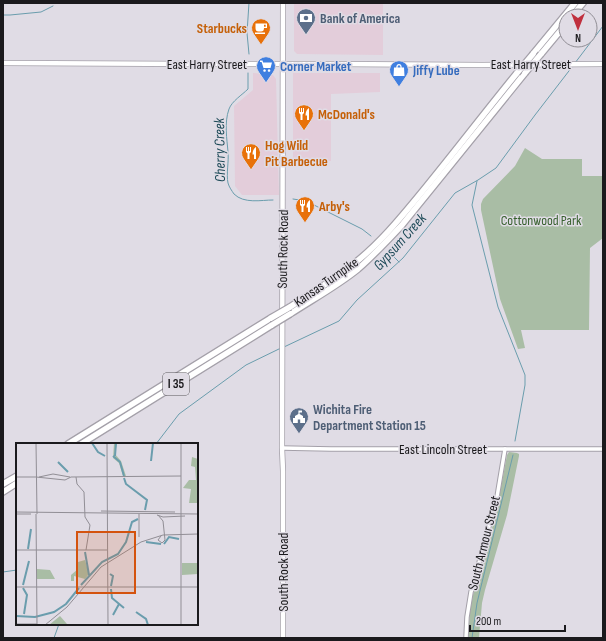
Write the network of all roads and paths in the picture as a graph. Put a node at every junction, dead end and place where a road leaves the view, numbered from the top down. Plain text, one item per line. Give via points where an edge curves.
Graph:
1 (284, 3) edge
2 (575, 3) edge
3 (558, 34) edge
4 (3, 63) edge
5 (284, 64) junction
6 (603, 64) edge
7 (70, 443) edge
8 (83, 443) edge
9 (282, 448) junction
10 (505, 449) junction
11 (603, 449) edge
12 (16, 477) edge
13 (3, 484) edge
14 (16, 484) edge
15 (3, 492) edge
16 (283, 638) edge
17 (466, 638) edge

1 - 5 main road, South Rock Road
2 - 7 highway, Kansas Turnpike / I 35, bridge via 398,221 351,266 290,307
3 - 8 highway, Kansas Turnpike / I 35, bridge via 402,225 357,269 290,314
4 - 5 main road, East Harry Street
5 - 6 main road, East Harry Street
5 - 9 main road, South Rock Road
9 - 10 street, East Lincoln Street
9 - 16 main road, South Rock Road
10 - 11 street, East Lincoln Street
10 - 17 street, South Armour Street via 497,497 467,616
12 - 13 highway
14 - 15 highway

